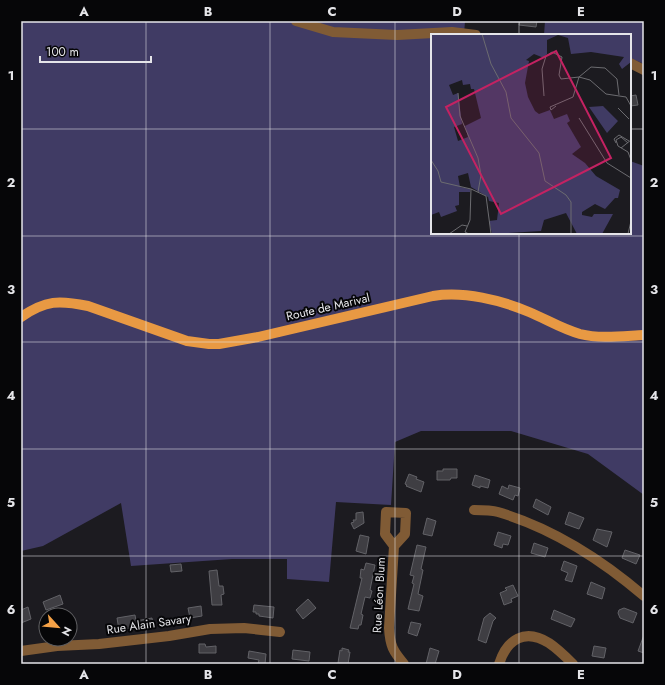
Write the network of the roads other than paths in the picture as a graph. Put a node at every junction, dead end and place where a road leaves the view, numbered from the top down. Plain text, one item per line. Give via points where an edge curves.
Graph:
1 (296, 21) edge
2 (468, 34) edge
3 (631, 64) edge
4 (644, 70) edge
5 (21, 317) edge
6 (644, 335) edge
7 (474, 510) dead end
8 (394, 546) dead end
9 (644, 596) edge
10 (280, 632) dead end
11 (21, 651) edge
12 (404, 664) edge
13 (499, 664) edge
14 (573, 664) edge

1 - 2 street via 333,32 397,35 452,32
3 - 4 street
5 - 6 main road, Route de Marival via 51,302 78,304 187,340 219,344 258,338 433,296 459,294 516,307 581,334
7 - 9 street via 497,512 557,537 588,554
8 - 12 street, Rue Léon Blum via 390,642 395,654
10 - 11 street, Rue Alain Savary via 244,628 210,629 169,636
13 - 14 street via 508,645 515,639 530,635 550,643

